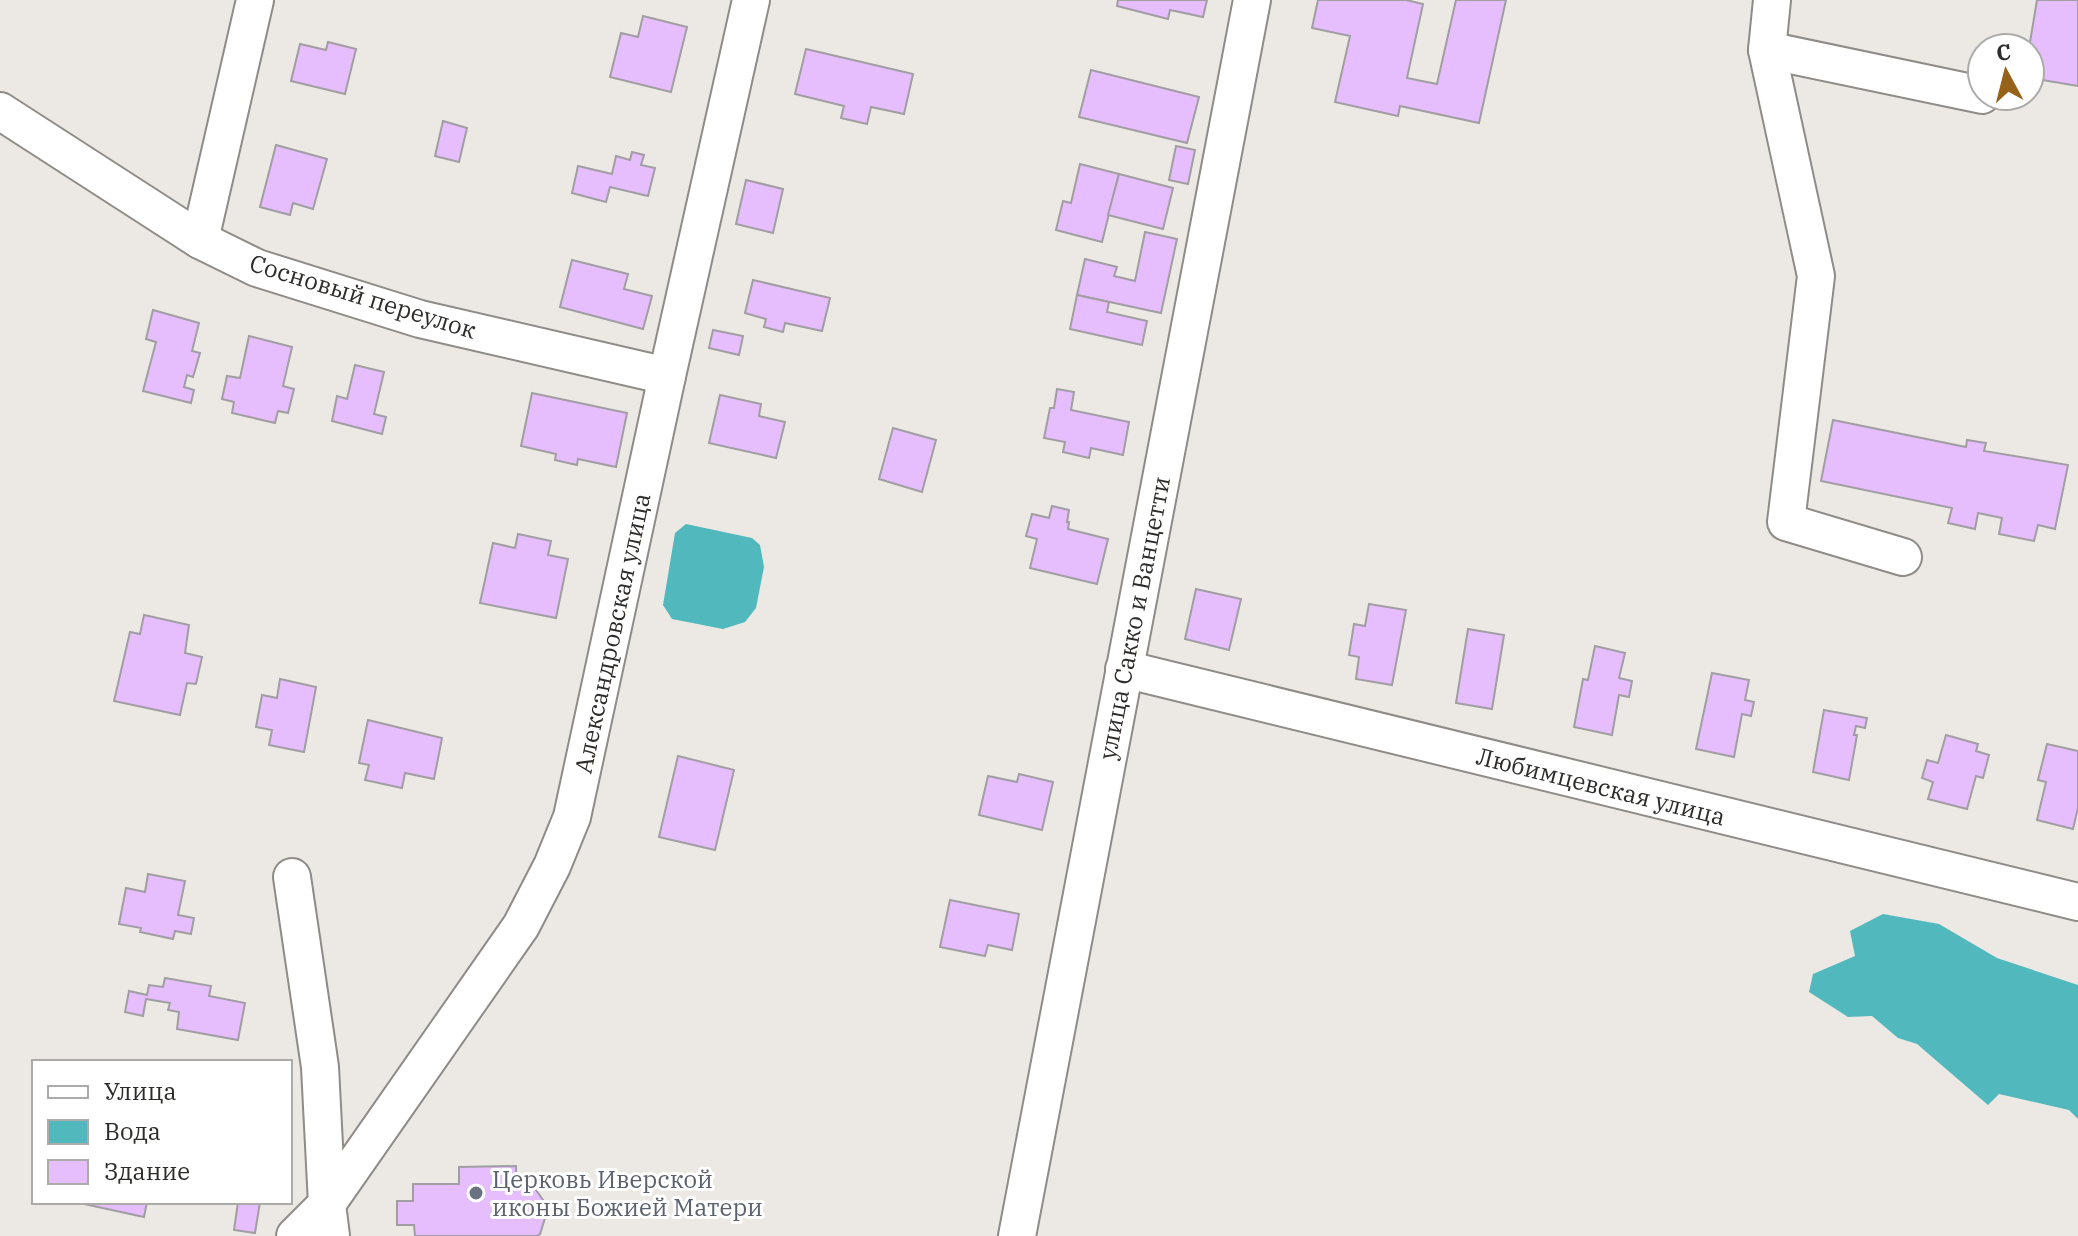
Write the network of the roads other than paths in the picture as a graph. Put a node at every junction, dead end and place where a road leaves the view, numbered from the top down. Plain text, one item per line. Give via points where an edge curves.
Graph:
1 (255, 0) edge
2 (751, 0) edge
3 (1252, 0) edge
4 (1772, 0) edge
5 (1767, 50) junction
6 (1966, 91) edge
7 (0, 111) edge
8 (200, 240) junction
9 (667, 376) junction
10 (1903, 557) dead end
11 (1124, 669) junction
12 (292, 877) dead end
13 (2078, 902) edge
14 (329, 1220) edge
15 (295, 1236) edge
16 (1017, 1236) edge

1 - 8 street
2 - 9 street, Александровская улица
3 - 11 street, улица Сакко и Ванцетти
4 - 5 street
5 - 6 street
5 - 10 street via 1816,276 1786,522
7 - 8 street, Сосновый переулок
8 - 9 street, Сосновый переулок via 257,268 420,319
9 - 14 street, Александровская улица via 572,817 521,926
11 - 13 street, Любимцевская улица
11 - 16 street, улица Сакко и Ванцетти
12 - 14 street via 320,1067
14 - 15 street, Александровская улица

